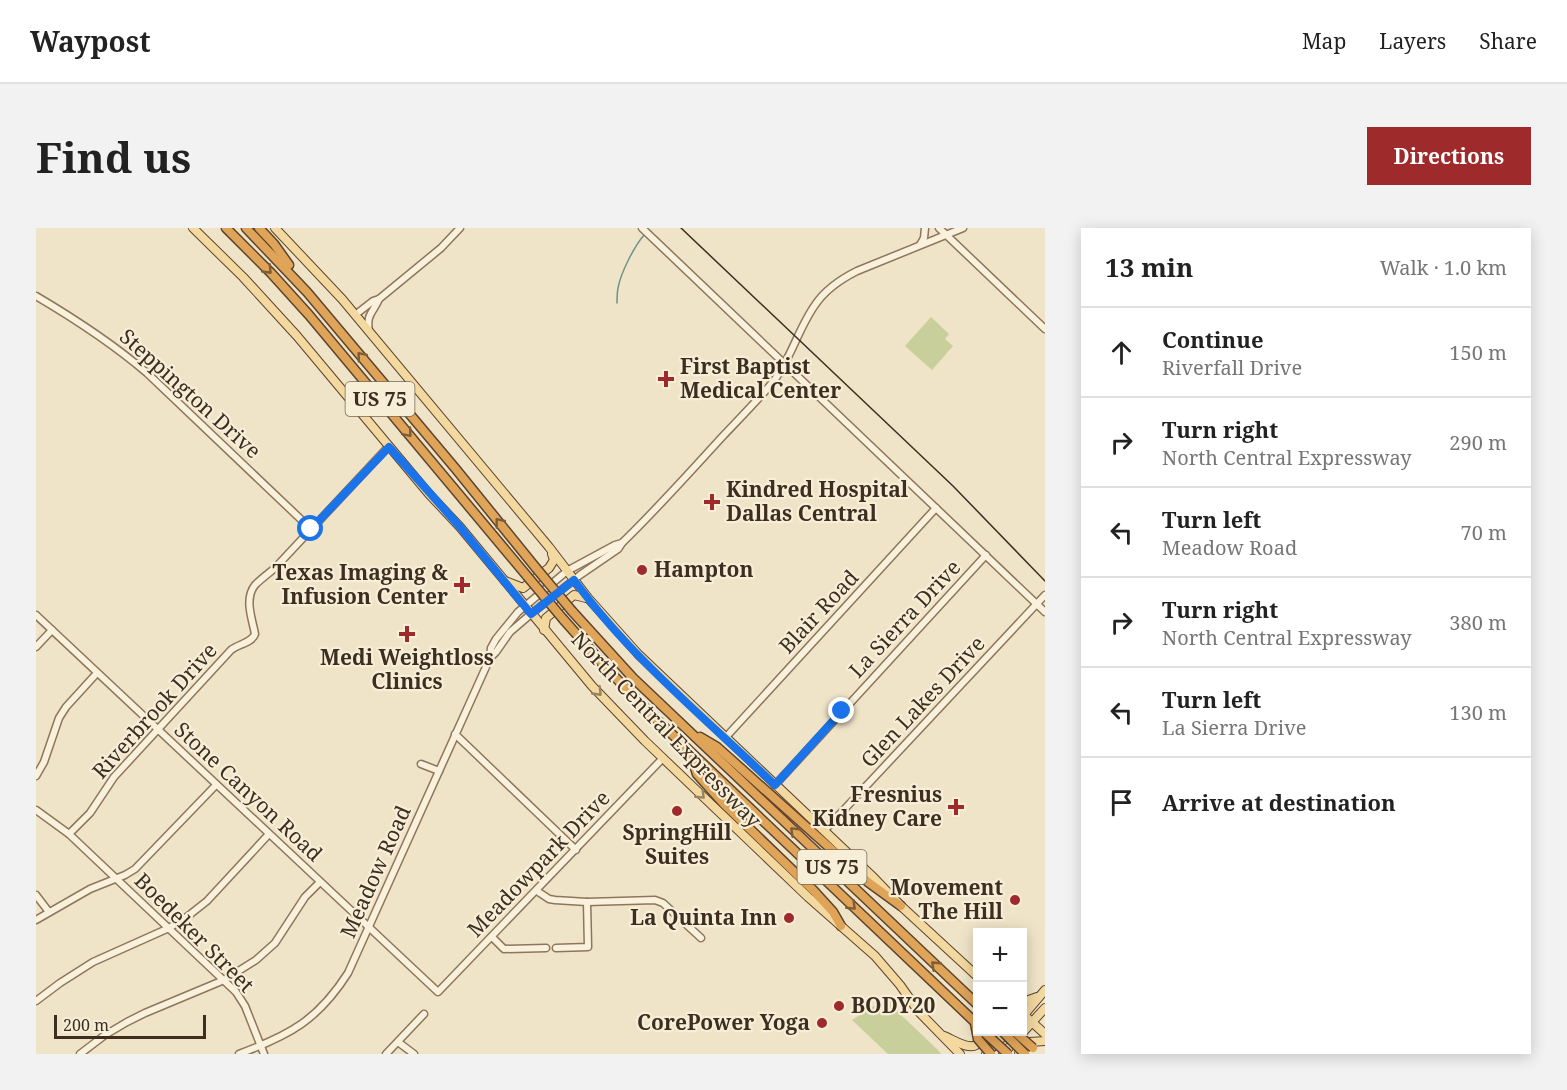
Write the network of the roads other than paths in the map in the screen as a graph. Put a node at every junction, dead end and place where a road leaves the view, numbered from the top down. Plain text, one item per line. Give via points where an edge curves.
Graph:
1 (193, 228) edge
2 (226, 228) edge
3 (246, 228) edge
4 (259, 228) edge
5 (275, 228) edge
6 (460, 228) edge
7 (642, 228) edge
8 (925, 228) edge
9 (939, 228) edge
10 (963, 228) edge
11 (946, 235) junction
12 (920, 245) junction
13 (307, 292) junction
14 (36, 296) edge
15 (379, 299) junction
16 (355, 315) junction
17 (1045, 329) edge
18 (369, 332) junction
19 (785, 364) junction
20 (389, 447) junction
21 (936, 508) junction
22 (311, 529) junction
23 (622, 543) junction
24 (549, 547) junction
25 (986, 555) junction
26 (567, 571) junction
27 (574, 580) junction
28 (504, 581) junction
29 (1045, 595) edge
30 (588, 598) junction
31 (1037, 604) junction
32 (524, 606) junction
33 (1045, 612) edge
34 (531, 614) junction
35 (36, 615) edge
36 (51, 630) junction
37 (544, 630) junction
38 (36, 647) edge
39 (490, 658) junction
40 (97, 673) junction
41 (686, 729) junction
42 (158, 730) junction
43 (455, 734) junction
44 (726, 737) junction
45 (690, 752) junction
46 (663, 758) junction
47 (421, 764) dead end
48 (439, 771) junction
49 (36, 776) edge
50 (216, 785) junction
51 (775, 785) junction
52 (36, 810) edge
53 (824, 831) junction
54 (69, 834) junction
55 (269, 834) junction
56 (576, 849) junction
57 (116, 878) junction
58 (320, 882) junction
59 (537, 891) junction
60 (36, 896) edge
61 (587, 902) junction
62 (902, 906) junction
63 (50, 912) junction
64 (36, 920) edge
65 (841, 926) junction
66 (169, 928) junction
67 (369, 928) junction
68 (492, 937) junction
69 (701, 938) dead end
70 (546, 948) dead end
71 (556, 948) dead end
72 (973, 972) edge
73 (224, 980) junction
74 (438, 992) joint
75 (1043, 992) edge
76 (973, 1000) edge
77 (36, 1001) edge
78 (1027, 1001) edge
79 (1045, 1008) edge
80 (1027, 1010) edge
81 (424, 1014) dead end
82 (1027, 1018) edge
83 (973, 1021) edge
84 (1033, 1023) junction
85 (1045, 1034) edge
86 (942, 1036) junction
87 (978, 1036) edge
88 (986, 1036) edge
89 (988, 1036) edge
90 (1002, 1036) edge
91 (1009, 1036) edge
92 (1020, 1036) edge
93 (1045, 1041) edge
94 (398, 1042) junction
95 (261, 1046) junction
96 (1037, 1051) edge
97 (80, 1054) edge
98 (239, 1054) edge
99 (264, 1054) edge
100 (386, 1054) edge
101 (414, 1054) edge
102 (958, 1054) edge
103 (986, 1054) edge
104 (991, 1054) edge
105 (1003, 1054) edge
106 (1008, 1054) edge
107 (1018, 1054) edge
108 (1025, 1054) edge

1 - 20 main road, North Central Expressway via 261,296
2 -> 45 highway, North Central Expressway / US 75, bridge via 309,315 563,619
3 - 13 highway, North Central Expressway / US 75
4 - 13 highway
5 - 16 main road, North Central Expressway
6 - 15 street
7 - 19 street
8 - 12 street
9 - 11 street
10 - 11 street, Meadow Road
11 - 12 street, Meadow Road
11 - 17 street
12 - 19 street, Meadow Road via 857,271 827,291 809,314
41 -> 13 highway, North Central Expressway / US 75, bridge via 633,678 573,611
14 - 22 street, Steppington Drive via 130,358
15 - 16 street
15 - 18 street via 368,317
16 - 18 main road, North Central Expressway
18 - 24 main road, North Central Expressway
19 - 21 street
19 - 23 street, Meadow Road via 749,408
20 - 22 street
20 - 28 main road, North Central Expressway
21 - 25 street
21 - 44 street, Blair Road
22 - 42 street, Riverbrook Drive via 251,592 255,636 236,645
23 - 26 street, Meadow Road
23 - 27 street, Meadow Road
24 - 26 main road, North Central Expressway
24 - 28 main road via 553,564 523,588
25 - 31 street
25 - 51 street, La Sierra Drive
26 - 27 main road, North Central Expressway
26 - 32 street, Meadow Road
27 - 30 main road, North Central Expressway
27 - 34 street, Meadow Road
28 - 32 main road, North Central Expressway
29 - 31 street, Glen Lakes Drive
30 - 37 main road via 574,595 546,618
30 - 44 main road, North Central Expressway via 644,660
31 - 33 street
31 - 53 street, Glen Lakes Drive
32 - 34 main road, North Central Expressway
32 - 39 street, Meadow Road via 496,639
34 - 37 main road, North Central Expressway
34 - 39 street, Meadow Road via 510,632
35 - 36 street, Stone Canyon Road
36 - 38 street
36 - 40 street, Stone Canyon Road
37 -> 46 main road, North Central Expressway
39 - 43 street, Meadow Road
40 - 42 street, Stone Canyon Road
40 - 49 street via 59,718
41 - 62 highway via 717,747 868,882
76 -> 41 highway, North Central Expressway / US 75
42 - 50 street, Stone Canyon Road
42 - 54 street, Riverbrook Drive via 111,780 90,813
43 - 48 street, Meadow Road
43 - 56 street
44 - 51 main road, North Central Expressway
45 - 65 highway via 697,774 813,890
45 -> 83 highway, North Central Expressway / US 75
46 - 56 street, Meadowpark Drive
46 -> 65 main road, North Central Expressway
47 - 48 street
48 - 67 street, Meadow Road
50 - 55 street, Stone Canyon Road
50 - 57 street via 141,864
51 - 53 main road, North Central Expressway
52 - 54 street, Boedeker Street
53 - 62 main road, North Central Expressway
54 - 57 street, Boedeker Street
55 - 58 street, Stone Canyon Road
55 - 66 street via 197,910
56 - 59 street, Meadowpark Drive
57 - 63 street
57 - 66 street, Boedeker Street
58 - 67 street, Stone Canyon Road
58 - 73 street via 305,897 275,943
59 - 61 street via 549,899
59 - 68 street, Meadowpark Drive
60 - 63 street
61 - 69 street via 652,899
61 - 71 street via 588,947
62 - 72 main road, North Central Expressway
63 - 64 street
65 - 86 main road, North Central Expressway via 883,964
66 - 73 street, Boedeker Street
66 - 77 street via 93,962
67 - 74 street, Stone Canyon Road
67 - 95 street, Meadow Road via 348,973 324,1005 303,1024
68 - 70 street via 504,949
68 - 74 street, Meadowpark Drive
73 - 95 street, Boedeker Street via 241,999
73 - 97 street via 145,1013
75 - 78 main road
75 - 80 main road
79 - 84 main road
81 - 94 street
82 - 84 main road
84 - 85 main road
84 - 105 main road
86 - 88 main road via 969,1047
86 - 102 main road, North Central Expressway
87 - 104 highway, bridge
89 - 106 highway, bridge
90 - 103 main road
91 - 108 highway, bridge
92 - 96 highway, bridge
93 - 107 main road via 1030,1041
94 - 100 street
94 - 101 street
95 - 98 street, Meadow Road
95 - 99 street, Boedeker Street

